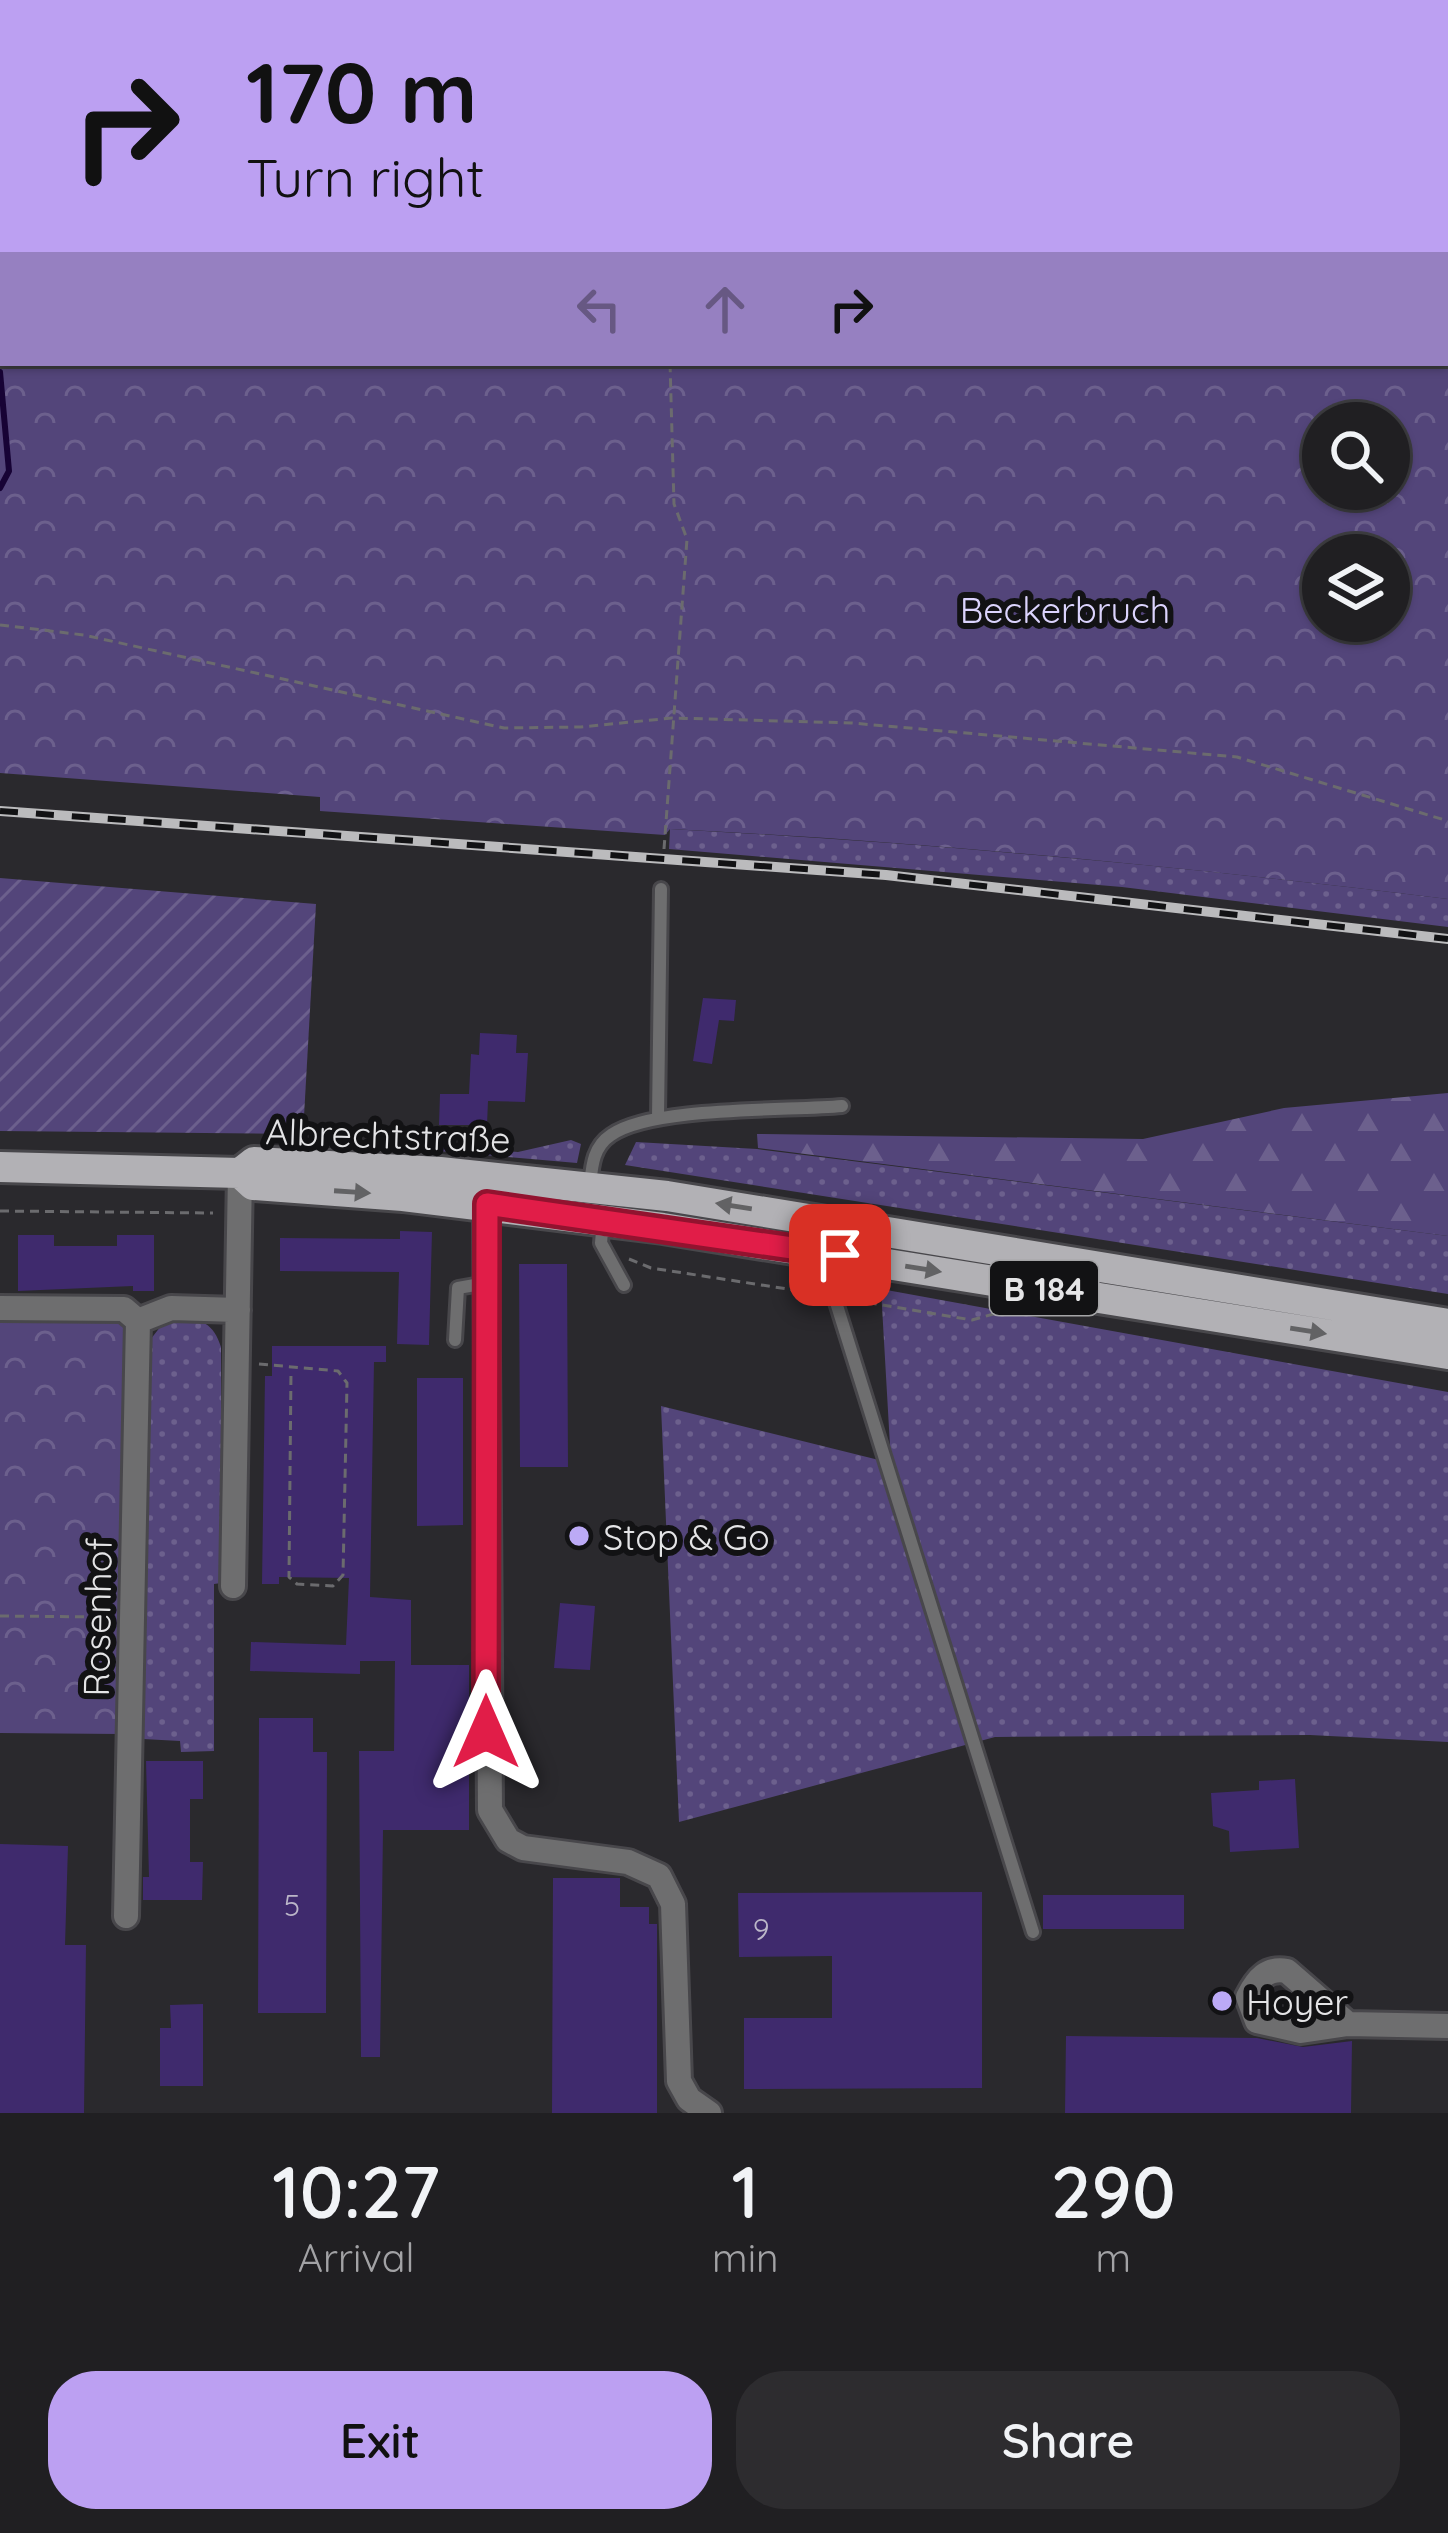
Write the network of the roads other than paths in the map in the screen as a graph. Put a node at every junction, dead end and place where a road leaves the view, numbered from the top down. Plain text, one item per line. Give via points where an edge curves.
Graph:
1 (661, 889) dead end
2 (842, 1106) dead end
3 (658, 1117) junction
4 (0, 1167) edge
5 (240, 1173) junction
6 (590, 1186) junction
7 (487, 1204) junction
8 (602, 1231) junction
9 (840, 1255) junction
10 (486, 1283) junction
11 (624, 1285) dead end
12 (0, 1308) edge
13 (238, 1310) junction
14 (138, 1321) junction
15 (1448, 1324) edge
16 (455, 1340) dead end
17 (1448, 1354) edge
18 (233, 1586) dead end
19 (126, 1916) dead end
20 (1034, 1932) dead end
21 (1348, 2024) dead end
22 (1448, 2026) edge
23 (709, 2113) edge

1 - 3 lane
2 - 3 lane
3 - 6 lane via 611,1135 595,1152
4 - 5 main road, Albrechtstraße / B 184
5 - 6 main road, Albrechtstraße / B 184 via 254,1162
5 -> 7 main road, Albrechtstraße / B 184 via 253,1185
5 - 13 street
15 -> 6 main road, B 184
7 - 8 main road, B 184
7 - 10 street
8 - 9 main road, B 184
8 - 11 lane
9 -> 17 main road, B 184
9 - 20 lane via 834,1296
10 - 16 lane via 458,1288
10 - 23 street via 495,1487 490,1810 508,1840 523,1848 628,1862 659,1876 673,1904 679,2081
12 - 14 street via 124,1310
13 - 14 street via 171,1308
13 - 18 street
14 - 19 street, Rosenhof
21 - 22 street

